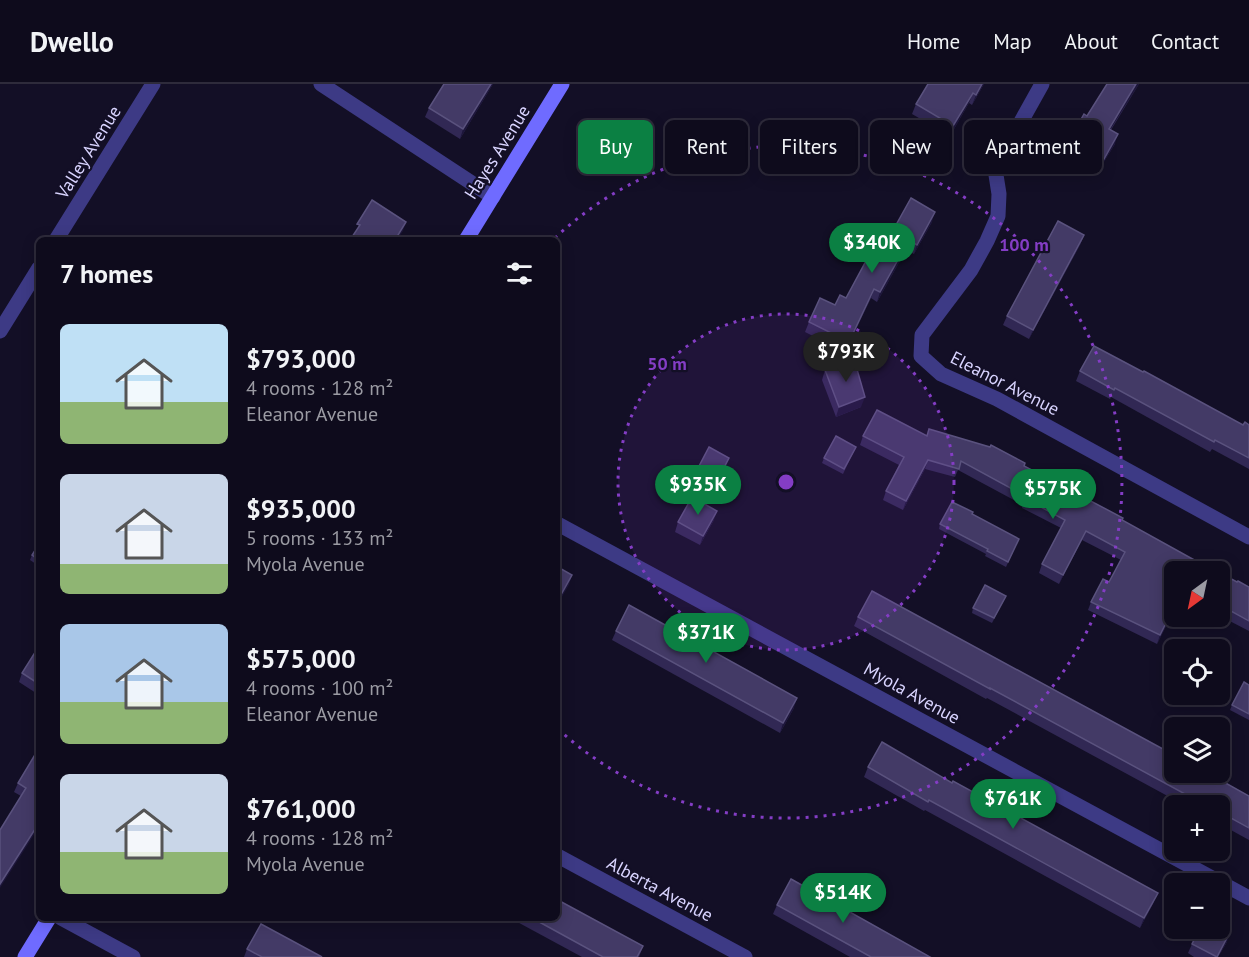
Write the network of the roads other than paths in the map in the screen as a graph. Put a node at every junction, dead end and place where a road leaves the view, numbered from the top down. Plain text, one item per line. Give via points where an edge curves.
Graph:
1 (153, 84) edge
2 (321, 84) edge
3 (562, 84) edge
4 (1042, 84) edge
5 (493, 197) junction
6 (58, 237) edge
7 (468, 237) edge
8 (36, 273) edge
9 (0, 331) edge
10 (560, 525) edge
11 (1249, 537) edge
12 (560, 857) edge
13 (1249, 898) edge
14 (47, 921) edge
15 (67, 921) edge
16 (25, 957) edge
17 (133, 957) edge
18 (745, 957) edge

1 - 6 street, Valley Avenue
2 - 5 street
3 - 5 street, Hayes Avenue
4 - 11 street, Eleanor Avenue via 996,175 998,216 987,241 971,270 922,335 921,356 941,374 997,399
5 - 7 street, Hayes Avenue
8 - 9 street
10 - 13 street, Myola Avenue
12 - 18 street, Alberta Avenue
14 - 16 street
15 - 17 street

